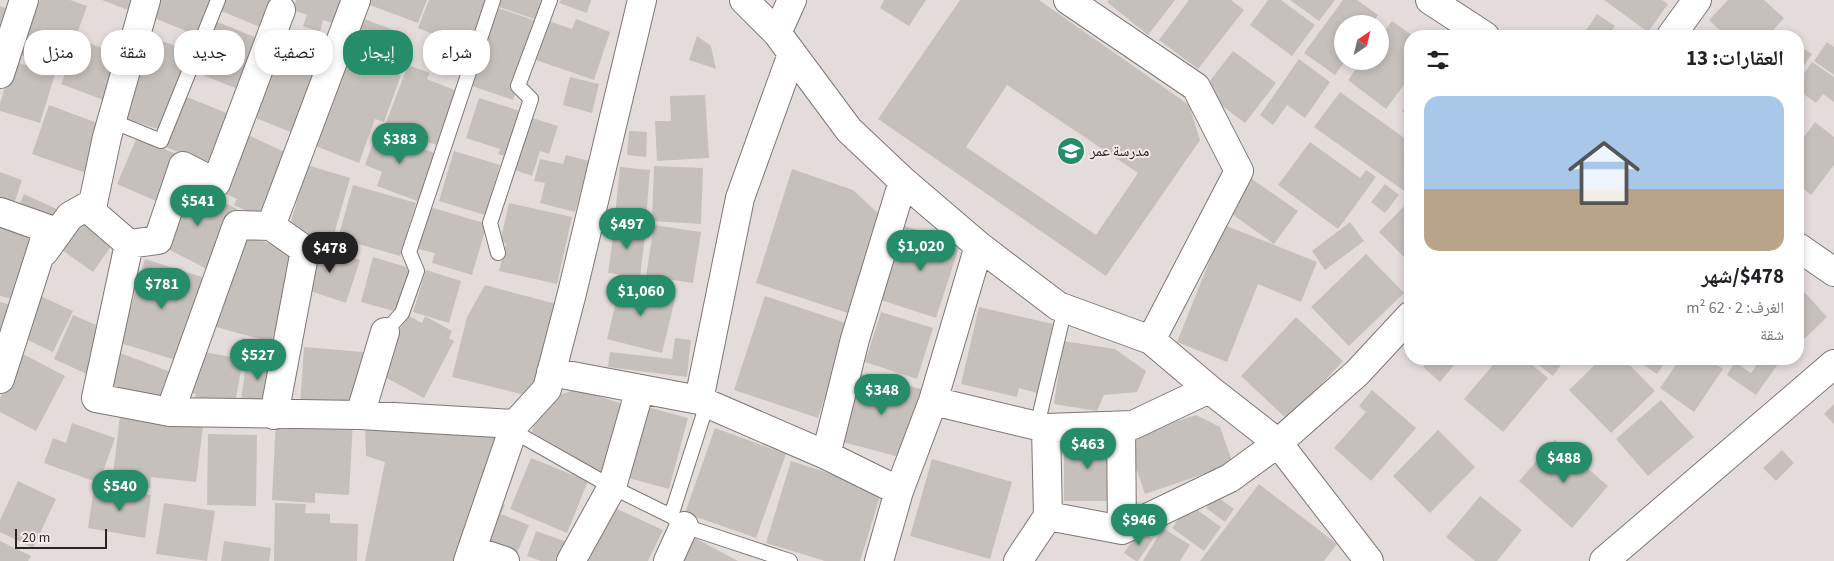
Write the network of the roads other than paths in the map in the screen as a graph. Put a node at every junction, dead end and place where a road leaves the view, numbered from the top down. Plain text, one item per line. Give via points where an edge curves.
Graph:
1 (24, 0) edge
2 (146, 0) edge
3 (218, 0) edge
4 (356, 0) edge
5 (493, 0) edge
6 (550, 0) edge
7 (642, 0) edge
8 (744, 0) edge
9 (792, 0) edge
10 (1068, 0) edge
11 (1430, 0) edge
12 (1697, 0) edge
13 (283, 5) edge
14 (1477, 30) edge
15 (1675, 30) edge
16 (785, 43) junction
17 (0, 74) edge
18 (112, 121) junction
19 (903, 181) junction
20 (93, 203) junction
21 (0, 212) edge
22 (271, 226) junction
23 (129, 244) junction
24 (980, 246) junction
25 (1804, 251) edge
26 (498, 253) dead end
27 (37, 262) junction
28 (1834, 272) edge
29 (1064, 308) junction
30 (1404, 322) edge
31 (385, 332) joint
32 (1151, 340) junction
33 (1834, 364) edge
34 (551, 372) junction
35 (0, 379) edge
36 (640, 389) junction
37 (1210, 389) junction
38 (933, 401) junction
39 (703, 402) junction
40 (170, 412) junction
41 (274, 414) junction
42 (360, 415) junction
43 (1121, 426) junction
44 (1042, 427) junction
45 (514, 428) junction
46 (1278, 443) junction
47 (826, 455) junction
48 (612, 487) junction
49 (899, 490) junction
50 (1048, 516) junction
51 (678, 521) junction
52 (1122, 530) junction
53 (470, 556) edge
54 (505, 561) edge
55 (571, 561) edge
56 (668, 561) edge
57 (790, 561) edge
58 (879, 561) edge
59 (1018, 561) edge
60 (1369, 561) edge
61 (1604, 561) edge

1 - 17 street
2 - 18 street
3 - 18 lane via 161,140
4 - 22 street
5 - 31 lane via 409,252 417,271 402,313
6 - 26 lane via 518,86 531,98 490,223
7 - 34 street
8 - 16 street
9 - 16 street
10 - 32 street via 1196,87 1239,170
11 - 14 street
12 - 15 street
13 - 23 street via 216,183 183,166 158,240
16 - 19 street via 849,130
16 - 39 street via 740,198
18 - 20 street
19 - 24 street
19 - 47 street via 855,339
20 - 23 street via 93,213
20 - 27 street via 70,216
21 - 27 street via 48,229
22 - 40 street via 237,225
22 - 41 street via 305,250
23 - 40 street via 96,398
24 - 29 street
24 - 38 street
25 - 28 street
27 - 35 street
29 - 32 street
29 - 44 lane
30 - 46 street via 1357,373
31 - 42 street
32 - 37 street
33 - 61 street
34 - 36 street
34 - 45 street via 547,389
36 - 39 street
36 - 48 street
37 - 43 street via 1133,425
37 - 46 street
38 - 44 street
38 - 49 street
39 - 47 street
39 - 51 lane
40 - 41 street
41 - 42 street
42 - 45 street
43 - 44 street
43 - 52 street
44 - 50 street
45 - 48 lane
45 - 53 street
46 - 52 street via 1230,478
46 - 60 street
47 - 49 street
48 - 51 lane
48 - 55 street
49 - 58 street
50 - 52 street
50 - 59 street
51 - 56 street
51 - 57 lane
53 - 54 street

